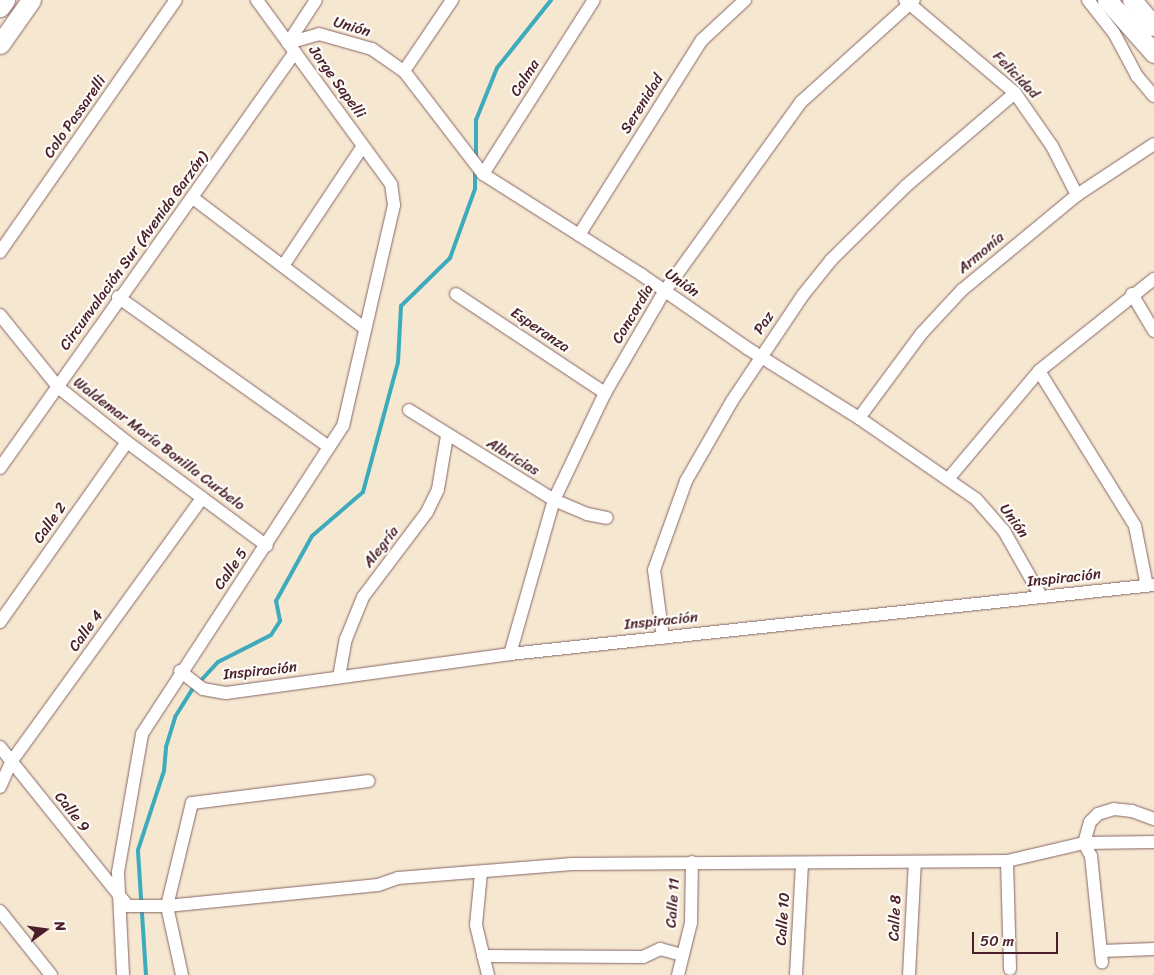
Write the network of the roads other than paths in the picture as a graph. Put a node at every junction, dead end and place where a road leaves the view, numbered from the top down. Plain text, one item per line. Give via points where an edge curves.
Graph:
1 (5, 0) edge
2 (31, 0) edge
3 (176, 0) edge
4 (256, 0) edge
5 (316, 0) edge
6 (452, 0) edge
7 (594, 0) edge
8 (745, 0) edge
9 (1088, 0) edge
10 (1107, 0) edge
11 (1132, 0) edge
12 (909, 1) edge
13 (0, 7) edge
14 (1154, 26) edge
15 (0, 44) edge
16 (291, 48) junction
17 (1154, 53) edge
18 (404, 71) junction
19 (1015, 93) junction
20 (1154, 96) edge
21 (1154, 144) edge
22 (363, 146) junction
23 (483, 174) junction
24 (390, 184) joint
25 (1077, 195) junction
26 (193, 198) junction
27 (579, 235) junction
28 (0, 252) edge
29 (283, 266) junction
30 (1154, 279) edge
31 (665, 291) junction
32 (456, 294) dead end
33 (1132, 294) junction
34 (118, 297) junction
35 (0, 315) edge
36 (364, 328) junction
37 (1154, 331) edge
38 (762, 357) junction
39 (1039, 371) junction
40 (58, 386) junction
41 (605, 393) junction
42 (409, 410) dead end
43 (859, 418) junction
44 (447, 436) junction
45 (127, 442) junction
46 (329, 448) junction
47 (0, 468) edge
48 (949, 478) junction
49 (202, 498) junction
50 (554, 500) junction
51 (607, 518) dead end
52 (267, 546) junction
53 (1150, 586) edge
54 (1041, 596) junction
55 (0, 622) edge
56 (663, 638) junction
57 (510, 654) junction
58 (180, 671) junction
59 (340, 677) junction
60 (0, 747) edge
61 (11, 762) junction
62 (369, 781) dead end
63 (0, 787) edge
64 (1154, 820) edge
65 (1154, 842) edge
66 (1084, 843) junction
67 (1008, 861) junction
68 (692, 862) junction
69 (915, 862) junction
70 (802, 864) junction
71 (481, 873) junction
72 (118, 897) junction
73 (167, 906) junction
74 (0, 911) edge
75 (1154, 949) edge
76 (682, 955) junction
77 (483, 956) junction
78 (1010, 969) dead end
79 (51, 975) edge
80 (123, 975) edge
81 (182, 975) edge
82 (488, 975) edge
83 (678, 975) edge
84 (796, 975) edge
85 (910, 975) edge

1 - 13 main road
2 - 15 main road
3 - 28 street, Colo Passarelli
4 - 16 street, Jorge Sapelli
5 - 16 street, Circunvalación Sur (Avenida Garzón)
6 - 18 street
7 - 23 street, Calma
8 - 27 street, Serenidad via 702,40
9 - 20 street via 1114,33 1137,76
10 - 17 main road
11 - 14 main road
12 - 19 street, Felicidad
12 - 31 street, Concordia via 802,102
16 - 18 street, Unión via 319,34 372,49
16 - 22 street, Jorge Sapelli
16 - 26 street, Circunvalación Sur (Avenida Garzón)
18 - 23 street, Unión
19 - 25 street, Felicidad via 1052,146
19 - 38 street, Paz via 906,186 831,260
21 - 25 street, Armonía
22 - 24 street, Jorge Sapelli
22 - 29 street
23 - 27 street, Unión
24 - 36 street, Calle 5 via 394,205
25 - 43 street, Armonía via 962,290 922,333
26 - 29 street
26 - 34 street, Circunvalación Sur (Avenida Garzón)
27 - 31 street, Unión
29 - 36 street
30 - 33 street
31 - 38 street, Unión
31 - 41 street, Concordia
32 - 41 street, Esperanza
33 - 37 street
33 - 39 street
34 - 40 street, Circunvalación Sur (Avenida Garzón)
34 - 46 street
35 - 40 street, Waldemar María Bonilla Curbelo
36 - 46 street, Calle 5 via 342,426
38 - 43 street, Unión
38 - 56 street, Paz via 686,481 654,570
39 - 48 street
39 - 53 street via 1134,526
40 - 45 street, Waldemar María Bonilla Curbelo
40 - 47 street, Circunvalación Sur (Avenida Garzón)
41 - 50 street, Concordia
42 - 44 street, Albricias
43 - 48 street, Unión
44 - 50 street, Albricias
44 - 59 street, Alegría via 438,489 402,548 363,597 346,638
45 - 49 street, Waldemar María Bonilla Curbelo
45 - 55 street, Calle 2
46 - 52 street, Calle 5
48 - 54 street, Unión via 976,499 1004,531
49 - 52 street, Waldemar María Bonilla Curbelo
49 - 61 street, Calle 4
50 - 51 street, Albricias via 587,514
50 - 57 street, Concordia
52 - 58 street, Calle 5
53 - 54 street, Inspiración
54 - 56 street, Inspiración
56 - 57 street, Inspiración
57 - 59 street, Inspiración
58 - 59 street, Inspiración via 203,689 226,693
58 - 72 street, Calle 5 via 142,734 118,872
60 - 61 street, Calle 9
61 - 63 street, Calle 4
61 - 72 street, Calle 9
62 - 73 street via 192,803
64 - 66 street via 1132,811 1114,809 1098,814 1090,822
65 - 66 street
66 - 67 street
66 - 75 street via 1091,856 1102,956
67 - 69 street
67 - 78 street
68 - 70 street
68 - 71 street via 572,864
68 - 76 street, Calle 11 via 691,923
69 - 70 street
69 - 85 street, Calle 8
70 - 84 street, Calle 10
71 - 73 street via 398,878 378,886
71 - 77 street via 476,925
72 - 73 street via 128,906
72 - 80 street, Calle 5
73 - 81 street
74 - 79 street
76 - 77 street via 660,949 643,957
76 - 83 street, Calle 11
77 - 82 street

